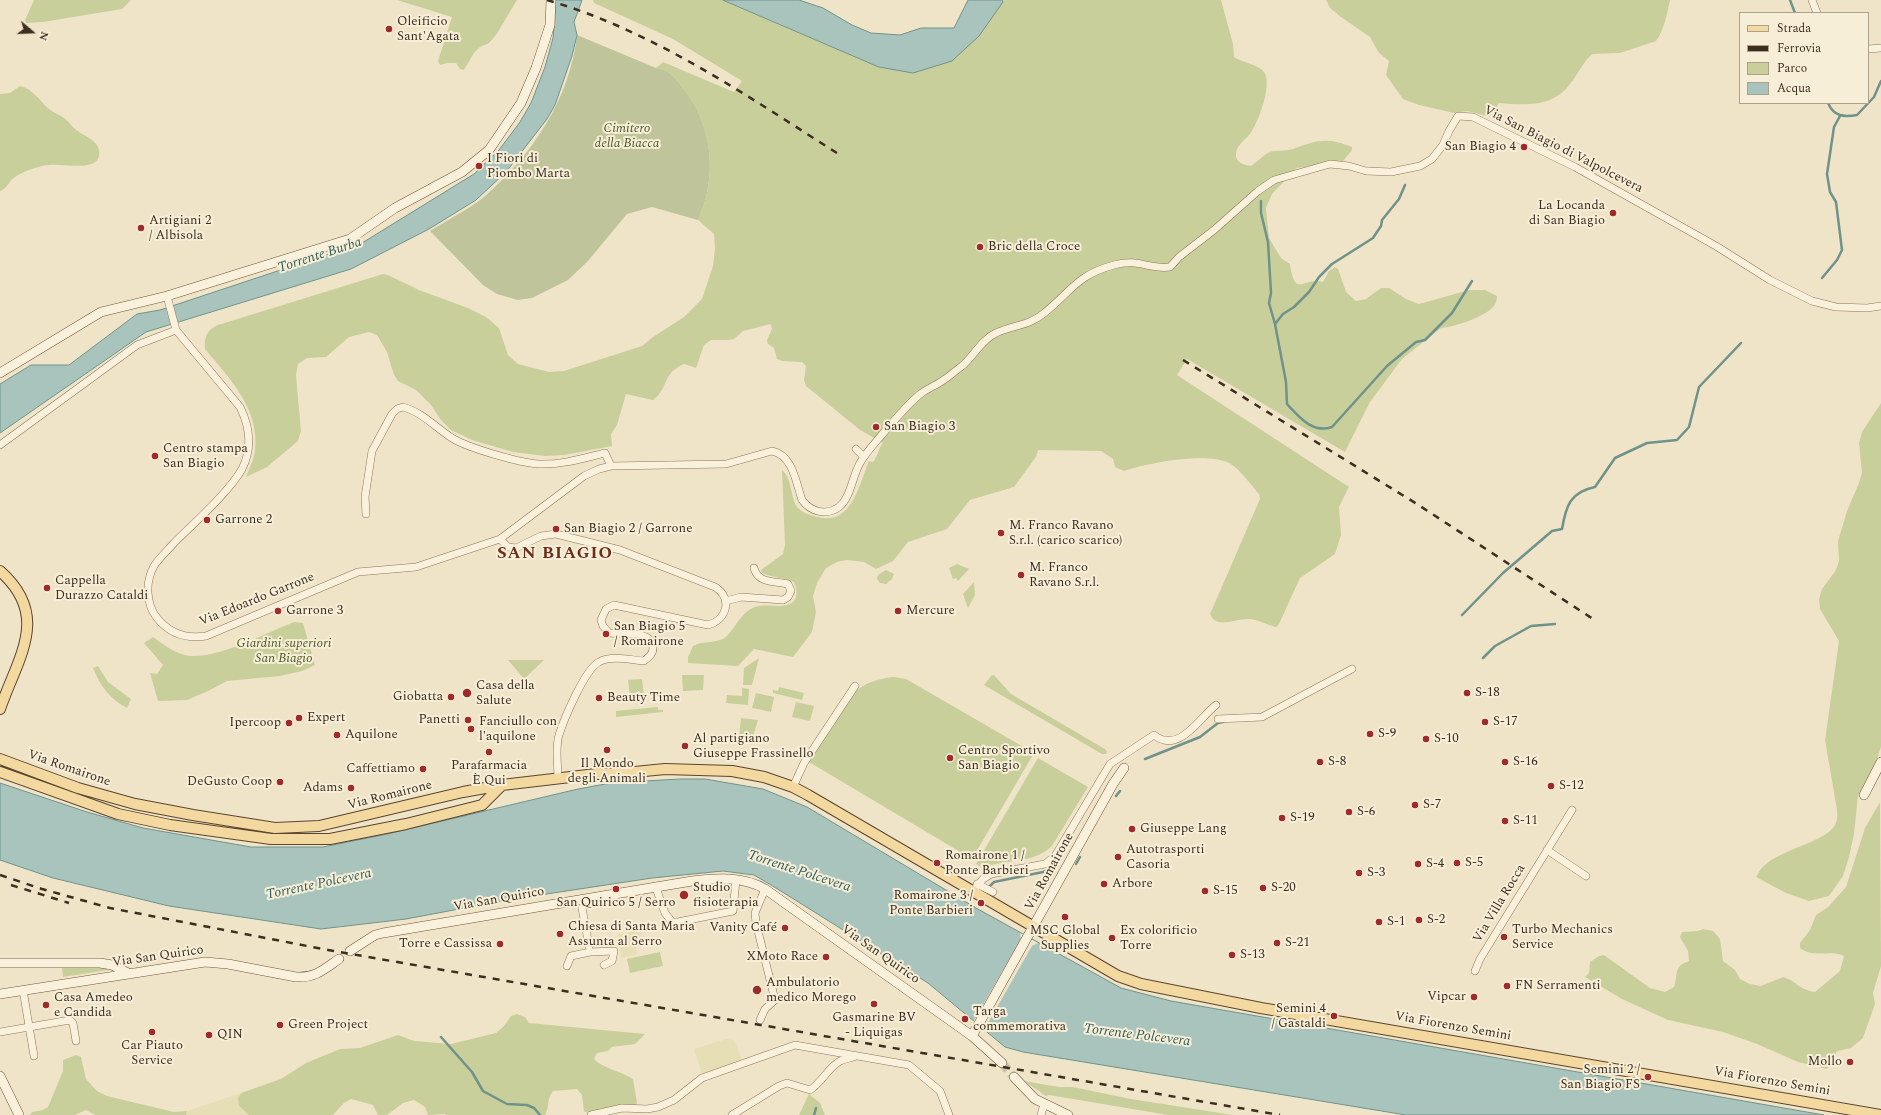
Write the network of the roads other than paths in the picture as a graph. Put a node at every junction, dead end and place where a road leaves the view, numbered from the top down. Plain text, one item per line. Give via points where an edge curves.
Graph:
1 (550, 0) edge
2 (1812, 0) edge
3 (1817, 12) edge
4 (1881, 48) edge
5 (1869, 49) edge
6 (168, 299) junction
7 (1881, 306) edge
8 (176, 328) junction
9 (0, 373) edge
10 (0, 445) edge
11 (856, 449) dead end
12 (864, 457) junction
13 (612, 466) junction
14 (366, 514) dead end
15 (500, 539) junction
16 (754, 568) dead end
17 (0, 571) edge
18 (726, 601) junction
19 (1352, 670) dead end
20 (856, 686) dead end
21 (1216, 705) dead end
22 (0, 709) edge
23 (1218, 719) dead end
24 (0, 759) edge
25 (1881, 762) edge
26 (1124, 768) dead end
27 (0, 772) edge
28 (558, 778) junction
29 (502, 785) junction
30 (793, 787) junction
31 (1864, 795) dead end
32 (1572, 810) dead end
33 (1547, 850) junction
34 (1586, 876) dead end
35 (736, 880) junction
36 (656, 888) junction
37 (975, 888) junction
38 (765, 889) junction
39 (993, 892) dead end
40 (582, 908) dead end
41 (1034, 927) junction
42 (589, 950) junction
43 (350, 951) dead end
44 (339, 959) dead end
45 (0, 963) edge
46 (604, 965) dead end
47 (567, 966) dead end
48 (1475, 971) dead end
49 (130, 974) junction
50 (24, 990) junction
51 (0, 994) edge
52 (760, 1020) dead end
53 (29, 1027) junction
54 (0, 1032) edge
55 (972, 1036) junction
56 (76, 1041) dead end
57 (34, 1056) dead end
58 (858, 1056) junction
59 (1002, 1063) tunnel mouth
60 (0, 1076) edge
61 (1014, 1077) tunnel mouth
62 (1044, 1104) junction
63 (19, 1115) edge
64 (591, 1115) edge
65 (732, 1115) edge
66 (949, 1115) edge
67 (1041, 1115) edge
68 (1068, 1115) edge
69 (1881, 1115) edge

1 - 6 main road via 550,25 536,68 521,102 479,159 454,176 395,208 350,239
2 - 3 street
4 - 5 street
6 - 8 street
6 - 9 main road via 100,312
7 - 12 street, Via San Biagio di Valpolcevera via 1836,307 1812,301 1770,280 1716,246 1574,167 1473,117 1458,116 1443,145 1432,159 1420,166 1391,172 1366,171 1330,164 1274,180 1170,267 1159,268 1128,261 1090,273 1073,285 1044,314 1029,323 988,338 962,366 943,381 919,394
8 - 10 street via 137,345
8 - 15 street, Via Edoardo Garrone via 240,407 246,421 248,440 245,461 237,477 158,561 151,573 148,588 151,607 157,618 169,630 187,637 206,636 358,572 416,567
11 - 12 street
12 - 13 street, Via San Biagio di Valpolcevera via 841,506 827,512 819,512 806,505 788,461 780,453 772,451 726,464
13 - 14 street via 606,453 568,462 539,464 486,452 453,438 429,420 403,407 392,414 372,451 365,497
13 - 15 street, Via San Biagio di Valpolcevera via 584,476
15 - 18 street via 508,547 516,548 541,536 553,534 620,550 715,587 722,592
16 - 18 street via 757,576 765,581 788,584 791,591 788,597 783,600 741,597
17 - 22 main road via 18,590 28,624 24,645
18 - 28 street via 723,617 715,624 708,625 614,605 606,610 601,620 609,634 646,637 652,645 652,654 644,661 611,658 591,668 582,681 559,736
19 - 23 street via 1262,717
20 - 30 street via 804,763
21 - 37 street, Via Romairone via 1191,731 1164,741 1154,735 1110,764 1055,856 1045,864 991,874
24 - 29 main road, Via Romairone via 78,788 135,804 193,816 276,828 319,826
25 - 31 main road
26 - 41 main road, Via Romairone
27 - 29 main road via 118,814 170,825 271,839 297,840 357,835 482,805
28 - 29 main road, Via Romairone
28 - 30 main road, Via Romairone via 665,769 699,769 732,771 764,777
30 - 37 main road, Via Romairone
32 - 33 street, Via Villa Rocca
33 - 34 street
33 - 48 street, Via Villa Rocca
35 - 36 main road, Via San Quirico via 710,879
35 - 36 street via 733,911 678,922 672,922 667,917
35 - 38 main road, Via San Quirico
36 - 43 main road, Via San Quirico via 382,933
37 - 39 street
37 - 41 main road, Via Romairone
38 - 52 street via 755,913 775,1000 765,1009
38 - 55 main road, Via San Quirico
40 - 42 street
41 - 55 main road
41 - 69 main road, Via Fiorenzo Semini via 1118,976 1140,984 1261,1008
42 - 46 street via 614,951 612,961
42 - 47 street via 571,956
44 - 49 main road, Via San Quirico via 314,976 306,978 204,962
45 - 49 main road via 100,963 112,965
49 - 50 main road, Via San Quirico
50 - 51 main road, Via San Quirico
50 - 53 street
53 - 54 street
53 - 56 street via 70,1020 73,1023
53 - 57 street
55 - 59 main road, Via San Quirico
58 - 64 street via 795,1045 702,1078 674,1100 658,1107 622,1108
58 - 65 street via 840,1062 810,1090 787,1083
58 - 66 street via 909,1065 940,1091
60 - 63 main road
61 - 62 main road via 1028,1093
62 - 67 street
62 - 68 main road

